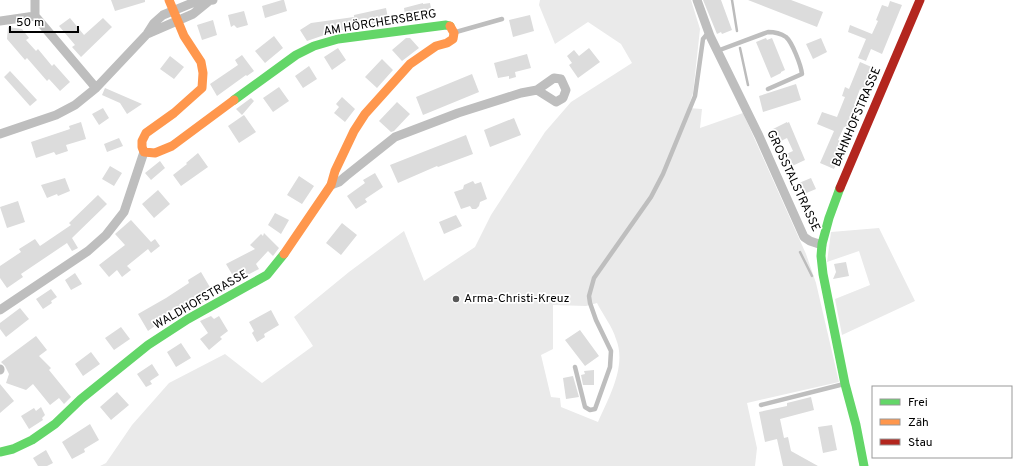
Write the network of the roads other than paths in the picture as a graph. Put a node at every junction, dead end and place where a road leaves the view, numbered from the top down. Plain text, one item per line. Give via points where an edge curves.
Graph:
1 (35, 0) edge
2 (169, 0) edge
3 (211, 0) edge
4 (697, 0) edge
5 (917, 1) edge
6 (172, 11) junction
7 (35, 16) junction
8 (502, 19) dead end
9 (177, 20) junction
10 (0, 21) edge
11 (709, 32) junction
12 (454, 33) junction
13 (147, 34) junction
14 (717, 50) junction
15 (96, 88) junction
16 (768, 89) dead end
17 (537, 90) dead end
18 (0, 134) edge
19 (144, 152) junction
20 (331, 185) junction
21 (822, 245) junction
22 (0, 310) edge
23 (575, 367) dead end
24 (845, 384) junction
25 (760, 405) dead end
26 (0, 452) edge
27 (864, 466) edge

1 - 7 street
2 - 6 street
3 - 6 street via 192,3
3 - 9 street via 193,14
4 - 11 street, GROSSTALSTRASSE
5 - 21 street, BAHNHOFSTRASSE via 841,187
6 - 9 street
6 - 13 street via 154,23
7 - 10 street
7 - 15 street
8 - 12 lane
9 - 13 street
9 - 19 street via 184,36 202,62 202,88 146,134 142,141
11 - 14 street, GROSSTALSTRASSE
11 - 23 lane via 703,39 696,96 663,174 651,197 594,278 589,296 592,310 611,351 610,367 596,409 590,410 585,407
12 - 19 street, AM HÖRCHERSBERG via 451,27 446,25 338,39 314,46 273,71 172,146 150,154
12 - 20 street via 453,39 448,43 436,46 410,64 365,114 334,171
13 - 15 street
14 - 16 lane via 768,32 786,37 802,74
14 - 21 street, GROSSTALSTRASSE via 804,237
15 - 18 street via 75,105 56,115
17 - 20 street via 458,113 395,137 339,182
19 - 22 street via 124,212 106,235 88,251
20 - 26 street, WALDHOFSTRASSE via 279,262 266,275 148,345 81,399 55,424 32,440
21 - 24 street, GROSSTALSTRASSE via 821,256
24 - 25 lane
24 - 27 street, GROSSTALSTRASSE

